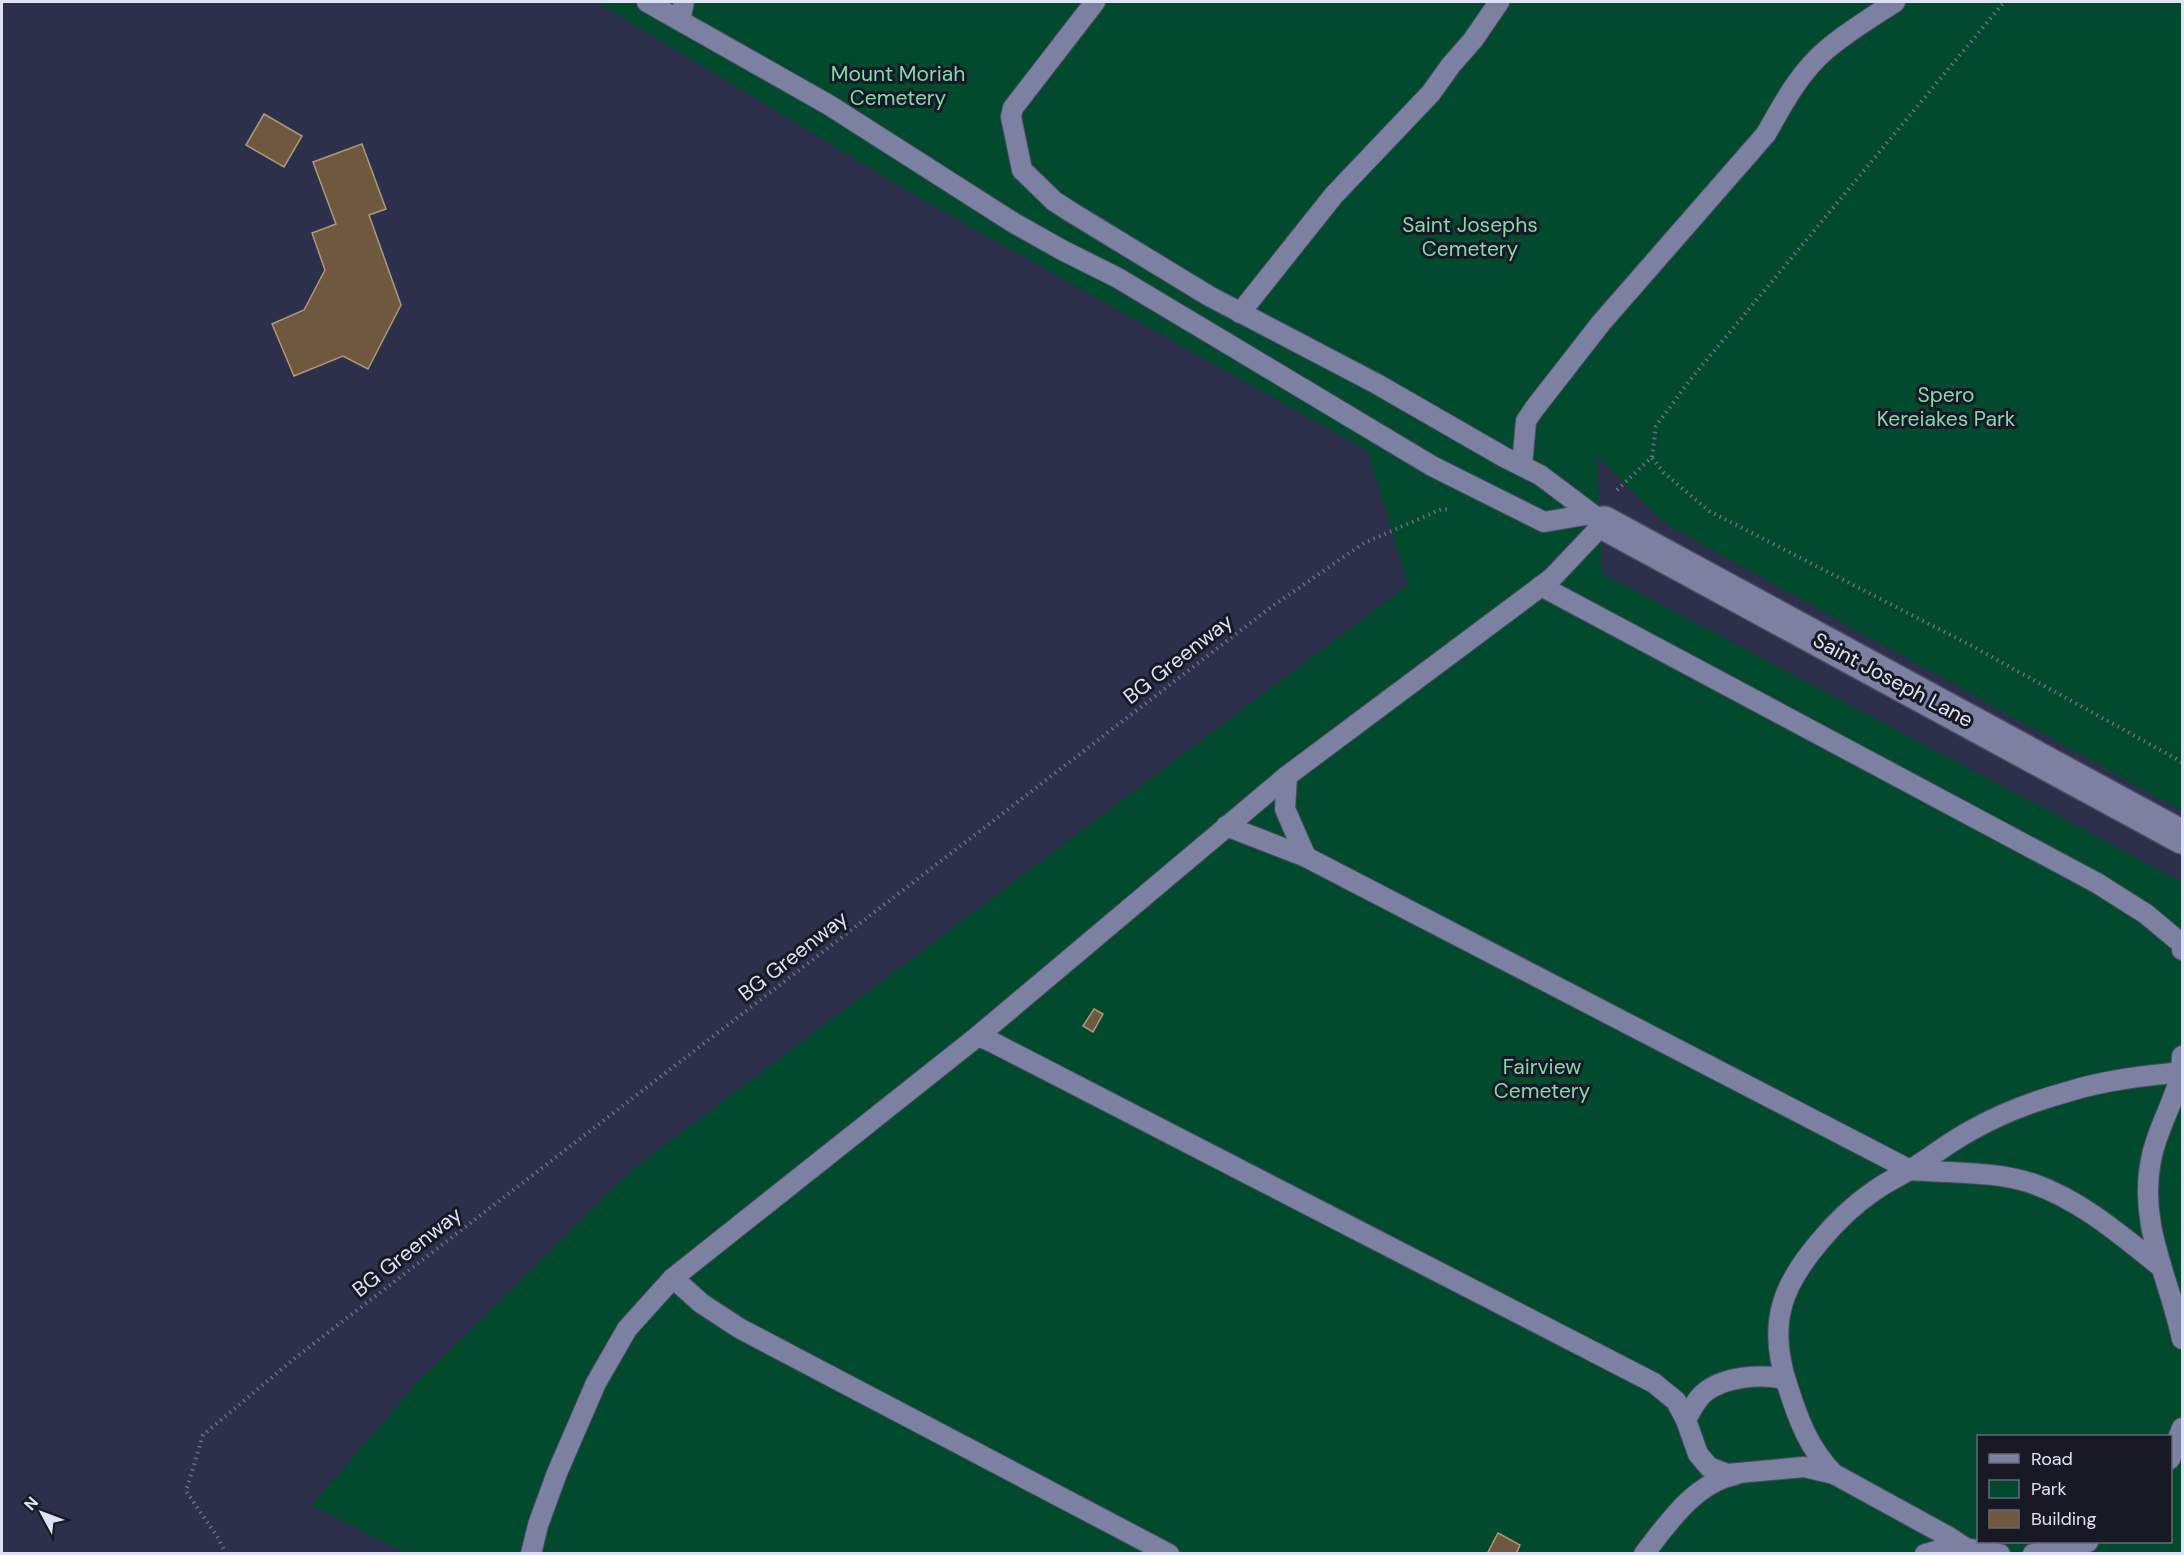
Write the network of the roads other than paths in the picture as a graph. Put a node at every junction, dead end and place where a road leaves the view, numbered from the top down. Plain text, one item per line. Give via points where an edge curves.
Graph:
1 (647, 2) edge
2 (1095, 2) edge
3 (1499, 2) edge
4 (1895, 2) edge
5 (1872, 8) edge
6 (682, 11) edge
7 (1240, 313) junction
8 (1522, 465) junction
9 (1598, 518) junction
10 (1541, 586) junction
11 (1287, 776) junction
12 (1226, 826) junction
13 (2182, 837) edge
14 (1306, 857) junction
15 (2182, 944) edge
16 (2182, 950) edge
17 (978, 1036) junction
18 (2182, 1056) edge
19 (2182, 1072) edge
20 (1910, 1170) junction
21 (2161, 1267) junction
22 (673, 1278) junction
23 (2179, 1316) edge
24 (2182, 1339) edge
25 (1785, 1379) junction
26 (1686, 1420) junction
27 (2182, 1428) edge
28 (1805, 1433) junction
29 (2176, 1451) edge
30 (1776, 1470) junction
31 (1744, 1473) junction
32 (1834, 1474) junction
33 (2085, 1543) edge
34 (1971, 1551) edge
35 (531, 1554) edge
36 (1169, 1554) edge
37 (1644, 1554) edge
38 (1925, 1554) edge
39 (2000, 1554) edge
40 (2033, 1554) edge

1 - 6 lane
2 - 7 lane via 1013,108 1011,117 1022,170 1054,201 1090,225
3 - 7 lane via 1431,93 1335,195
4 - 5 lane
5 - 8 lane via 1805,71 1766,134 1600,323 1526,421
6 - 9 lane via 1014,223 1118,278 1432,466 1544,522
7 - 8 lane
8 - 9 lane
9 - 10 lane via 1565,566
9 - 13 street, Saint Joseph Lane
10 - 11 lane
10 - 15 lane via 2097,883 2146,914
11 - 12 lane
11 - 14 lane via 1285,809
12 - 14 lane
12 - 17 lane
14 - 20 lane
15 - 16 lane
17 - 22 lane
17 - 26 lane via 1654,1383 1670,1394
18 - 19 lane
19 - 20 lane via 2124,1078 2048,1098 1989,1121
19 - 21 lane via 2156,1139 2147,1183 2149,1223
20 - 21 lane via 1991,1175 2033,1184 2107,1223
20 - 25 lane via 1844,1215 1806,1260 1782,1306 1779,1340
21 - 23 lane
22 - 35 lane via 627,1329 596,1383 557,1473
22 - 36 lane via 739,1328
23 - 24 lane
25 - 26 lane via 1748,1377 1720,1384 1700,1397
25 - 28 lane
26 - 31 lane via 1704,1463 1728,1474
27 - 29 lane
28 - 30 lane via 1791,1459
28 - 32 lane
30 - 31 lane
30 - 32 lane via 1804,1467
31 - 37 lane via 1725,1477 1691,1498
32 - 34 lane
33 - 40 lane
34 - 38 lane via 1953,1546
34 - 39 lane

